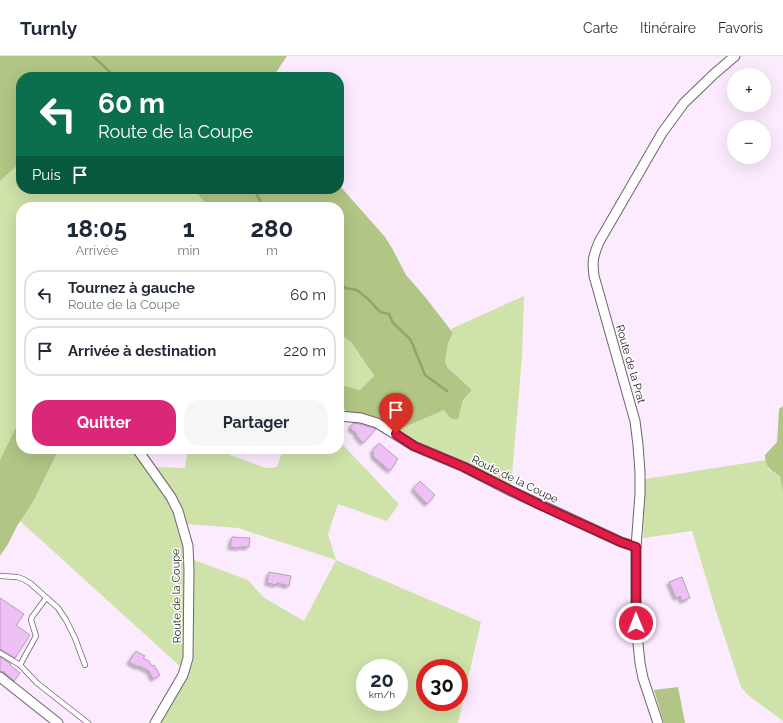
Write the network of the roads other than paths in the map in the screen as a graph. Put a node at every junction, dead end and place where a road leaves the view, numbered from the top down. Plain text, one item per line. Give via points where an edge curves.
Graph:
1 (735, 56) edge
2 (344, 416) edge
3 (141, 454) edge
4 (636, 547) junction
5 (0, 576) edge
6 (46, 598) junction
7 (0, 653) edge
8 (20, 665) junction
9 (85, 665) dead end
10 (0, 677) edge
11 (58, 723) edge
12 (88, 723) edge
13 (155, 723) edge
14 (658, 723) edge

1 - 4 street, Route de la Prat via 684,103 662,133 594,254 594,276 635,427 640,472
2 - 4 street, Route de la Coupe via 377,423 414,446
3 - 13 street, Route de la Coupe via 171,497 178,511 188,546 188,658 183,675
4 - 14 street, Route de la Prat via 636,612 640,663
5 - 6 lane via 23,579
6 - 8 lane via 32,617 36,636
6 - 9 lane via 58,608 66,620
7 - 8 lane
8 - 12 lane via 37,683
10 - 11 street

